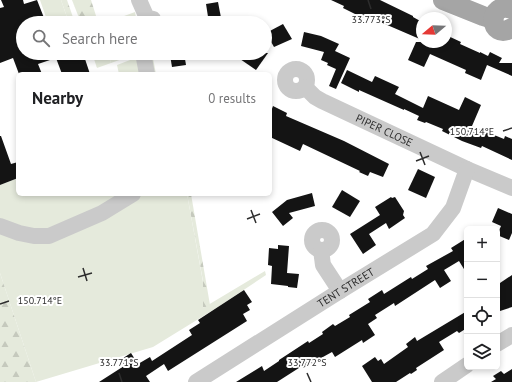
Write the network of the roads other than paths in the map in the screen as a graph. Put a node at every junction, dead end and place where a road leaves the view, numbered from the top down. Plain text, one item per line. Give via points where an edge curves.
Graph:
1 (135, 0) edge
2 (138, 0) edge
3 (443, 0) edge
4 (505, 9) edge
5 (143, 16) edge
6 (146, 16) edge
7 (512, 28) edge
8 (145, 60) edge
9 (148, 72) edge
10 (304, 87) dead end
11 (467, 169) junction
12 (512, 188) edge
13 (130, 196) edge
14 (0, 226) edge
15 (321, 250) dead end
16 (340, 291) junction
17 (512, 335) edge
18 (500, 342) edge
19 (464, 367) edge
20 (196, 382) edge
21 (442, 382) edge

1 - 5 street
2 - 6 street
3 - 4 main road via 482,16
4 - 7 main road via 496,26 507,30
8 - 9 street
10 - 11 street, PIPER CLOSE via 314,98
11 - 12 street, PIPER CLOSE
11 - 16 street, TENT STREET via 453,208 433,234
13 - 14 street via 102,212 49,236 19,233
15 - 16 street via 323,265
16 - 20 street, TENT STREET
17 - 18 street
19 - 21 street

